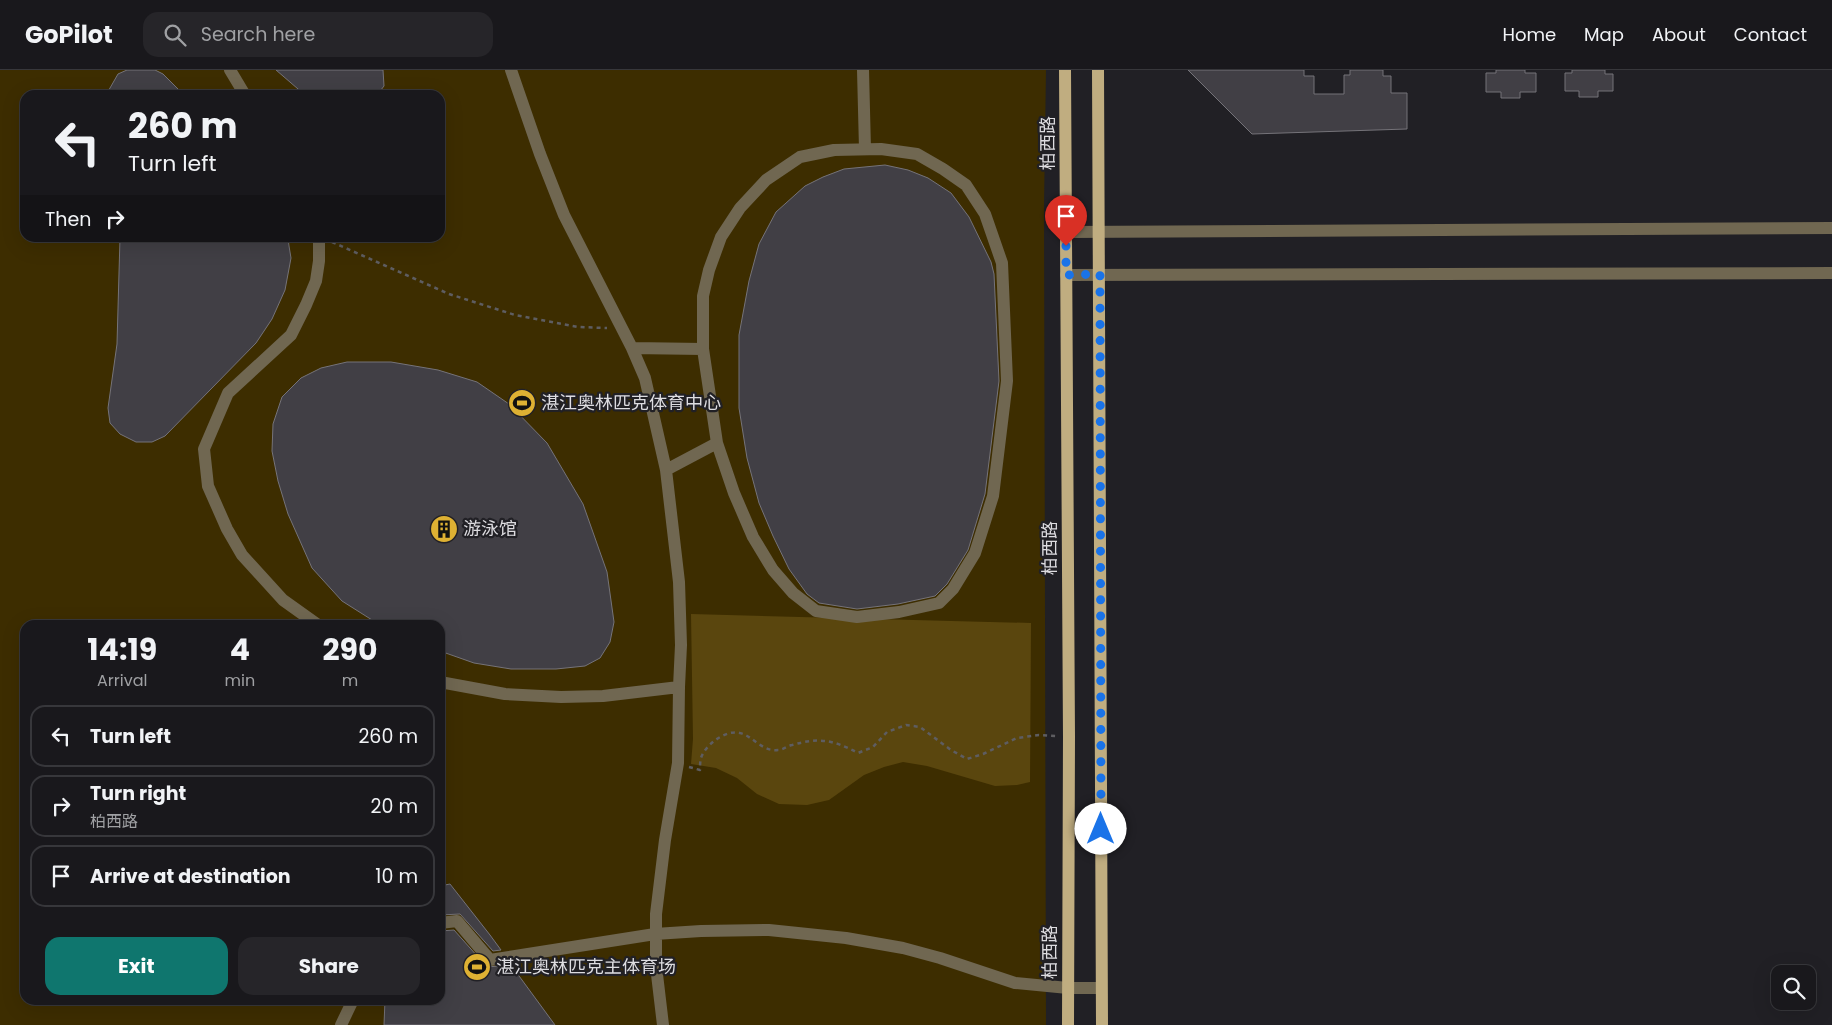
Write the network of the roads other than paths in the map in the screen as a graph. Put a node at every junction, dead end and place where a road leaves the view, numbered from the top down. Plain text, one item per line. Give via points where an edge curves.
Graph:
1 (230, 70) edge
2 (511, 70) edge
3 (864, 70) edge
4 (1065, 70) edge
5 (1098, 70) edge
6 (242, 90) edge
7 (865, 149) junction
8 (1832, 228) edge
9 (1066, 232) junction
10 (1100, 233) junction
11 (323, 242) edge
12 (1832, 273) edge
13 (1100, 274) junction
14 (1066, 275) junction
15 (632, 348) junction
16 (703, 349) junction
17 (717, 443) junction
18 (666, 470) junction
19 (311, 620) edge
20 (445, 683) edge
21 (679, 687) junction
22 (445, 923) edge
23 (655, 934) junction
24 (1068, 988) junction
25 (1101, 988) junction
26 (350, 1005) edge
27 (340, 1025) edge
28 (663, 1025) edge
29 (1068, 1025) edge
30 (1102, 1025) edge

1 - 6 street
2 - 15 street via 564,215
3 - 7 street
4 - 9 main road, 柏西路
5 - 10 main road
7 - 16 street via 834,150 800,157 766,180 740,208 721,237 709,270 703,296
7 - 17 street via 917,154 966,186 985,214 1002,263 1007,381 993,496 975,553 953,589 939,603 857,617 816,611 793,594 773,570 753,537
8 - 10 street
9 - 10 street
9 - 14 main road, 柏西路
10 - 13 main road
11 - 19 street via 316,281 291,335 228,394 204,449 208,486 242,556 283,600
12 - 13 street
13 - 14 street
13 - 25 main road
14 - 24 main road, 柏西路
15 - 16 street
15 - 18 street via 645,378
16 - 17 street
17 - 18 street
18 - 21 street via 679,582
20 - 21 street via 505,694 561,697 603,696
21 - 23 street via 678,763 665,840
22 - 23 street via 457,922 490,960
23 - 24 street via 769,930 846,938 903,948 1015,983
23 - 28 street
24 - 25 street
24 - 29 main road, 柏西路
25 - 30 main road
26 - 27 street

